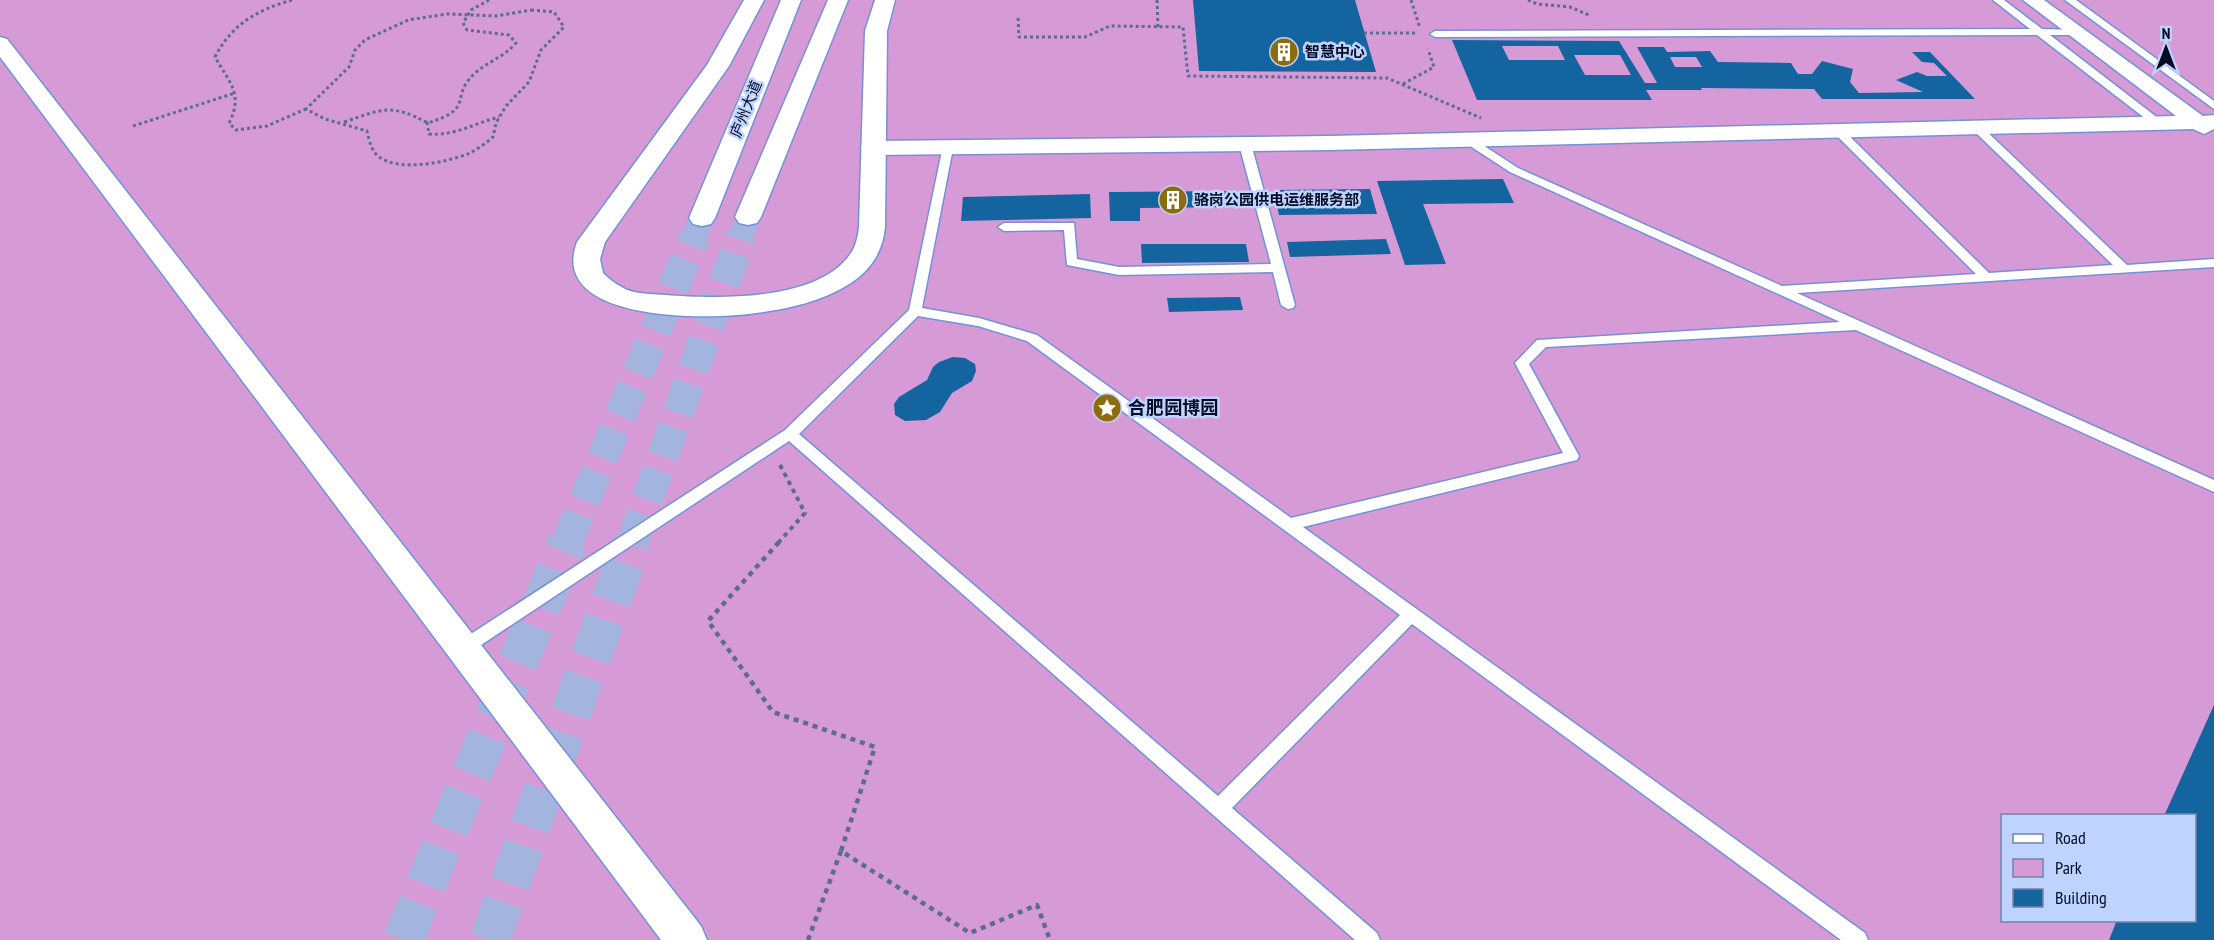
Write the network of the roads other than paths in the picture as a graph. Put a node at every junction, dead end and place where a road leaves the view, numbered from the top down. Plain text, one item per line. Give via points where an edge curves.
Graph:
1 (754, 0) edge
2 (790, 0) edge
3 (838, 0) edge
4 (885, 0) edge
5 (1998, 0) edge
6 (2032, 0) edge
7 (2070, 0) edge
8 (2075, 32) junction
9 (2040, 33) junction
10 (1435, 34) dead end
11 (0, 43) edge
12 (2214, 106) edge
13 (2159, 124) junction
14 (2209, 126) edge
15 (1978, 129) junction
16 (1839, 132) junction
17 (1468, 140) junction
18 (1245, 144) junction
19 (872, 148) junction
20 (947, 148) junction
21 (748, 217) tunnel mouth
22 (702, 218) tunnel mouth
23 (1004, 227) dead end
24 (2214, 263) edge
25 (2122, 267) junction
26 (1278, 268) junction
27 (1985, 276) junction
28 (1777, 290) junction
29 (1288, 305) dead end
30 (915, 311) junction
31 (1856, 326) junction
32 (790, 434) junction
33 (2214, 486) edge
34 (1287, 525) junction
35 (1411, 615) junction
36 (463, 648) junction
37 (1219, 808) junction
38 (686, 940) edge
39 (1370, 940) edge
40 (1858, 940) edge

1 - 19 main road via 741,30 709,81 591,242 586,270 596,283 626,300 687,306 768,303 821,286 844,274 862,257 870,242
2 - 22 main road, 庐州大道
3 - 21 main road
4 - 19 main road via 876,31
5 - 9 lane
6 - 8 street
7 - 12 lane
8 - 9 lane
8 - 14 street
9 - 10 lane
9 - 13 lane
11 - 36 street
13 - 14 street
13 - 15 street
15 - 16 street
15 - 25 lane
16 - 17 street
16 - 27 lane
17 - 18 street
17 - 28 lane via 1514,170
18 - 20 street
18 - 26 lane
19 - 20 street
20 - 30 lane
23 - 26 lane via 1070,226 1071,262 1119,271
24 - 25 lane
25 - 27 lane
26 - 29 lane
27 - 28 lane
28 - 31 lane
30 - 32 lane
30 - 34 lane via 979,322 1032,338
31 - 33 lane
31 - 34 lane via 1542,343 1522,363 1572,456
32 - 36 lane
32 - 37 lane
34 - 35 lane
35 - 37 lane
35 - 40 lane
36 - 38 street
37 - 39 lane

